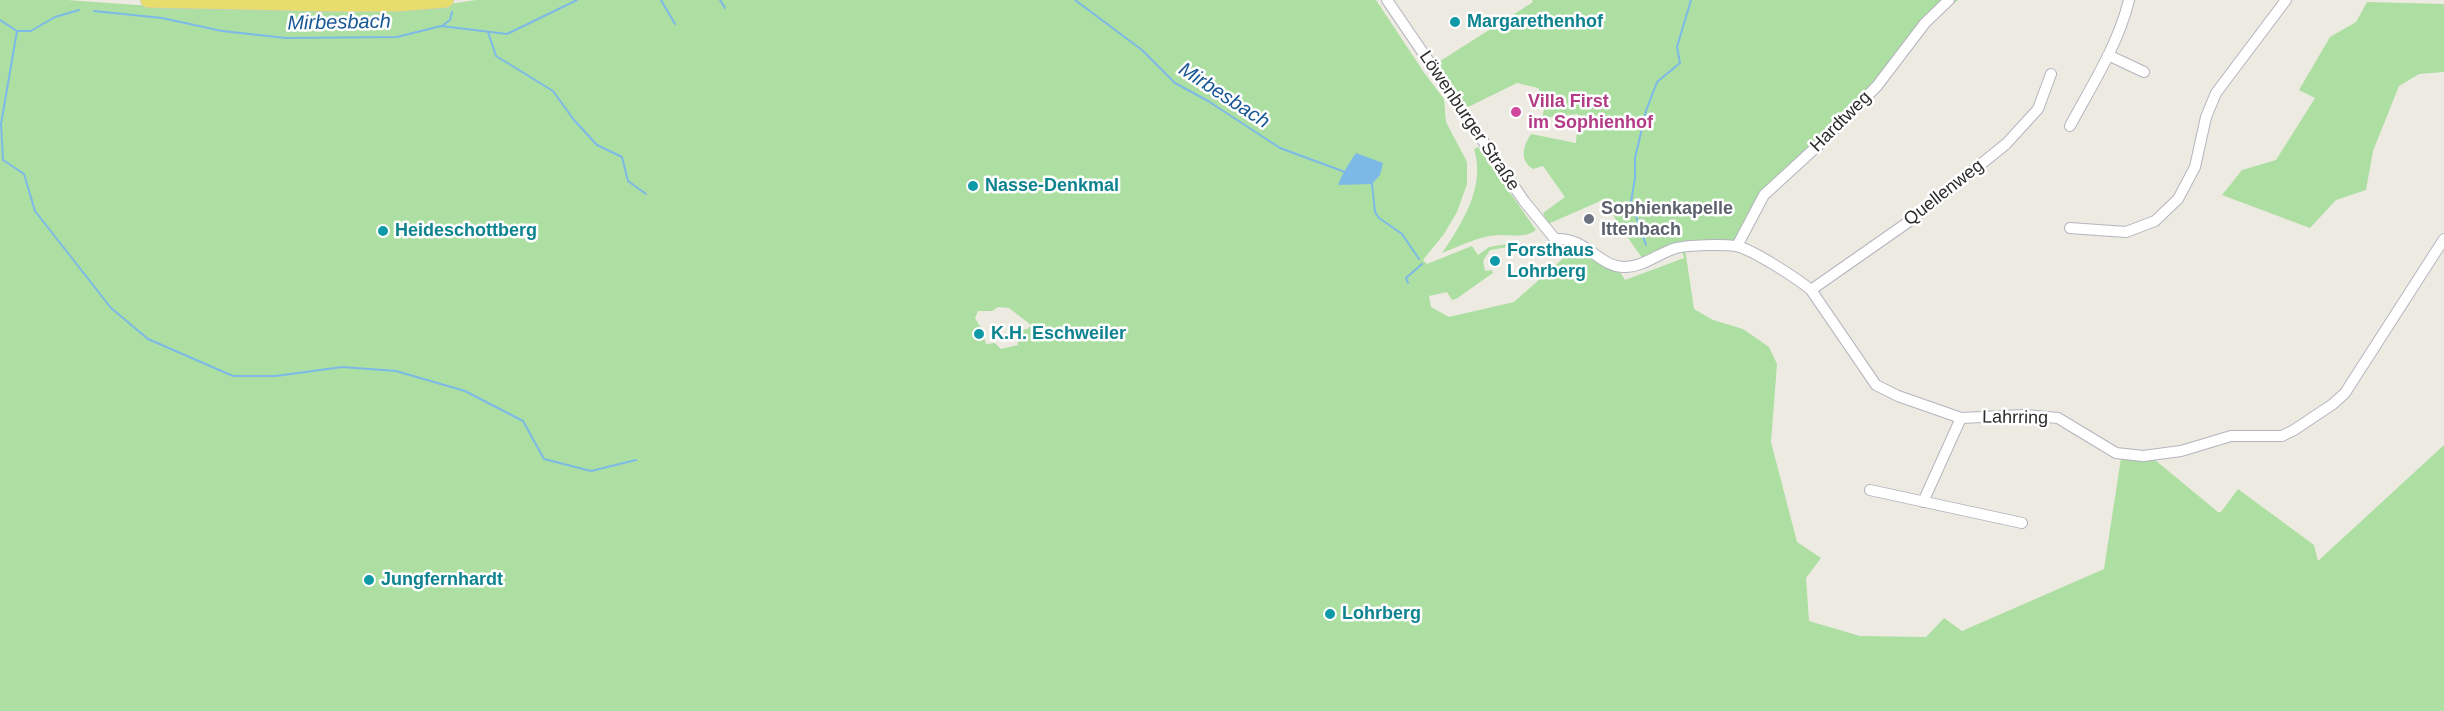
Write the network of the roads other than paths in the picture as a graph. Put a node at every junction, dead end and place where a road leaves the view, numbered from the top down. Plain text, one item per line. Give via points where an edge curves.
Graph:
1 (148, 0) edge
2 (446, 0) edge
3 (1387, 0) edge
4 (1949, 0) edge
5 (2129, 0) edge
6 (2286, 0) edge
7 (2108, 55) junction
8 (2144, 72) dead end
9 (2051, 74) dead end
10 (2070, 126) dead end
11 (2070, 228) dead end
12 (2444, 238) edge
13 (1737, 246) junction
14 (1811, 290) junction
15 (1961, 418) junction
16 (1870, 490) dead end
17 (1923, 502) junction
18 (2022, 523) dead end

1 - 2 main road via 346,4
3 - 13 street, Löwenburger Straße via 1524,201 1555,239 1581,243 1612,266 1625,267 1678,248
4 - 13 street, Hardtweg via 1925,23 1877,86 1764,195
5 - 7 street
6 - 11 street via 2216,93 2206,117 2195,167 2178,199 2155,222 2126,232
7 - 8 street
7 - 10 street
9 - 14 street, Quellenweg via 2038,108 2006,144 1914,218
12 - 15 street, Lahrring via 2345,393 2282,436 2231,436 2181,451 2129,456 2116,453 2058,418
13 - 14 street, Lahrring
14 - 15 street, Lahrring via 1876,385
15 - 17 street
16 - 17 street
17 - 18 street

